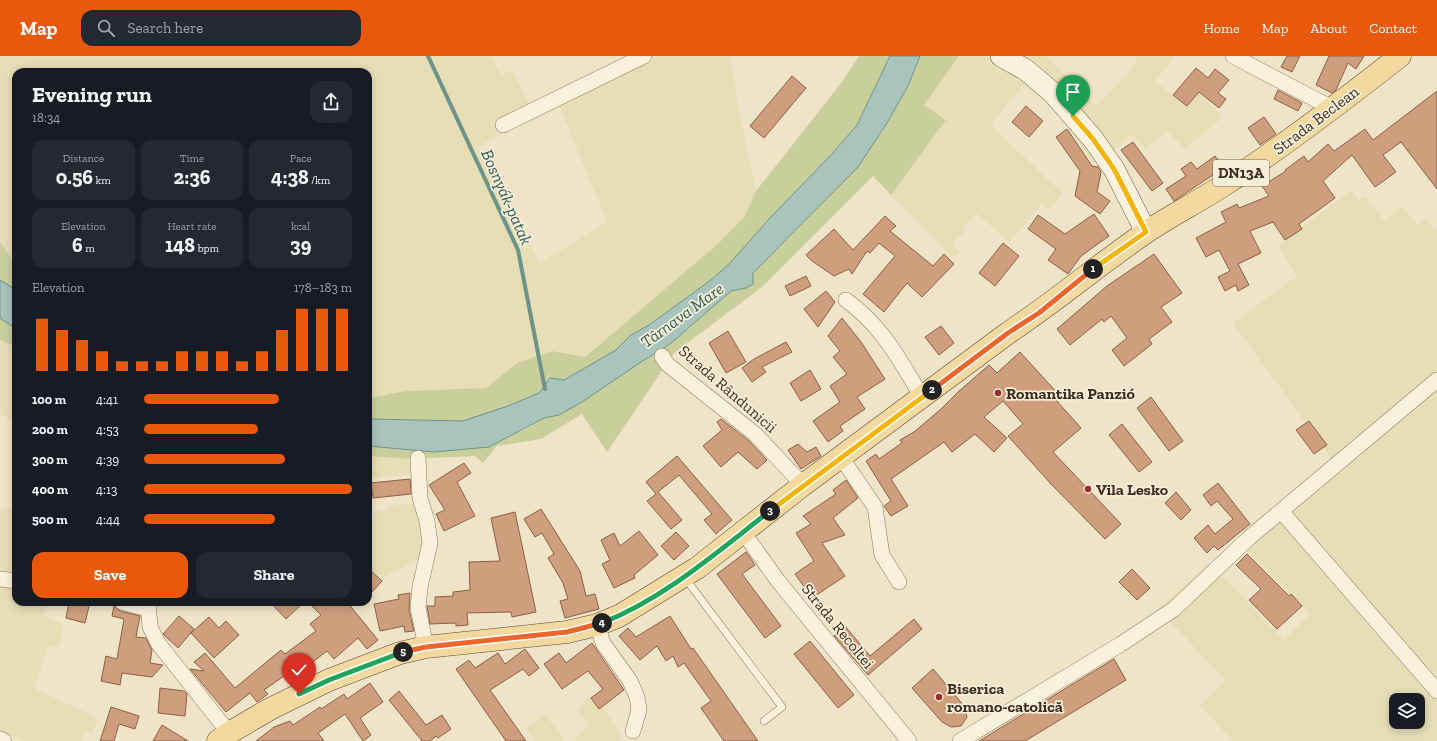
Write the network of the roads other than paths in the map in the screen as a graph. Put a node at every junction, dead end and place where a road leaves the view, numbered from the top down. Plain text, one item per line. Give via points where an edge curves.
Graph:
1 (644, 56) edge
2 (1001, 56) edge
3 (1233, 56) edge
4 (1400, 56) edge
5 (1332, 108) junction
6 (503, 124) dead end
7 (1146, 232) junction
8 (846, 300) dead end
9 (662, 356) dead end
10 (1437, 380) edge
11 (922, 397) junction
12 (842, 457) junction
13 (418, 458) dead end
14 (803, 486) junction
15 (1281, 511) junction
16 (743, 532) junction
17 (683, 577) junction
18 (0, 579) edge
19 (12, 580) edge
20 (899, 582) dead end
21 (148, 606) edge
22 (597, 625) junction
23 (426, 647) junction
24 (1437, 691) edge
25 (764, 721) dead end
26 (633, 731) dead end
27 (224, 737) edge
28 (0, 740) edge
29 (4, 741) edge
30 (909, 741) edge
31 (960, 741) edge

1 - 6 street
2 - 7 main road via 1026,70 1053,93 1093,139 1114,169
3 - 5 street
4 - 5 main road, Strada Beclean / DN13A
5 - 7 main road, Strada Beclean / DN13A via 1226,184
7 - 11 main road, Strada Beclean / DN13A
8 - 11 street via 859,309 889,342
9 - 14 street, Strada Rândunicii via 667,364 755,434
10 - 15 street
11 - 12 main road, Strada Beclean / DN13A
12 - 14 main road, Strada Beclean / DN13A
12 - 20 street via 875,507 882,555
13 - 23 street via 420,498 430,543 418,608
14 - 16 main road, Strada Beclean / DN13A
15 - 24 street
15 - 31 street via 1174,609
16 - 17 main road, Strada Beclean / DN13A
16 - 30 street, Strada Recoltei via 778,581
17 - 22 main road, Strada Beclean / DN13A via 619,616
17 - 25 lane via 782,707
18 - 19 street
21 - 27 street via 150,627 158,642
22 - 23 main road, Strada Beclean / DN13A via 567,632
22 - 26 street via 603,643 630,681 637,697 639,710
23 - 27 main road, Strada Beclean / DN13A via 400,653 329,680 270,709
28 - 29 street

